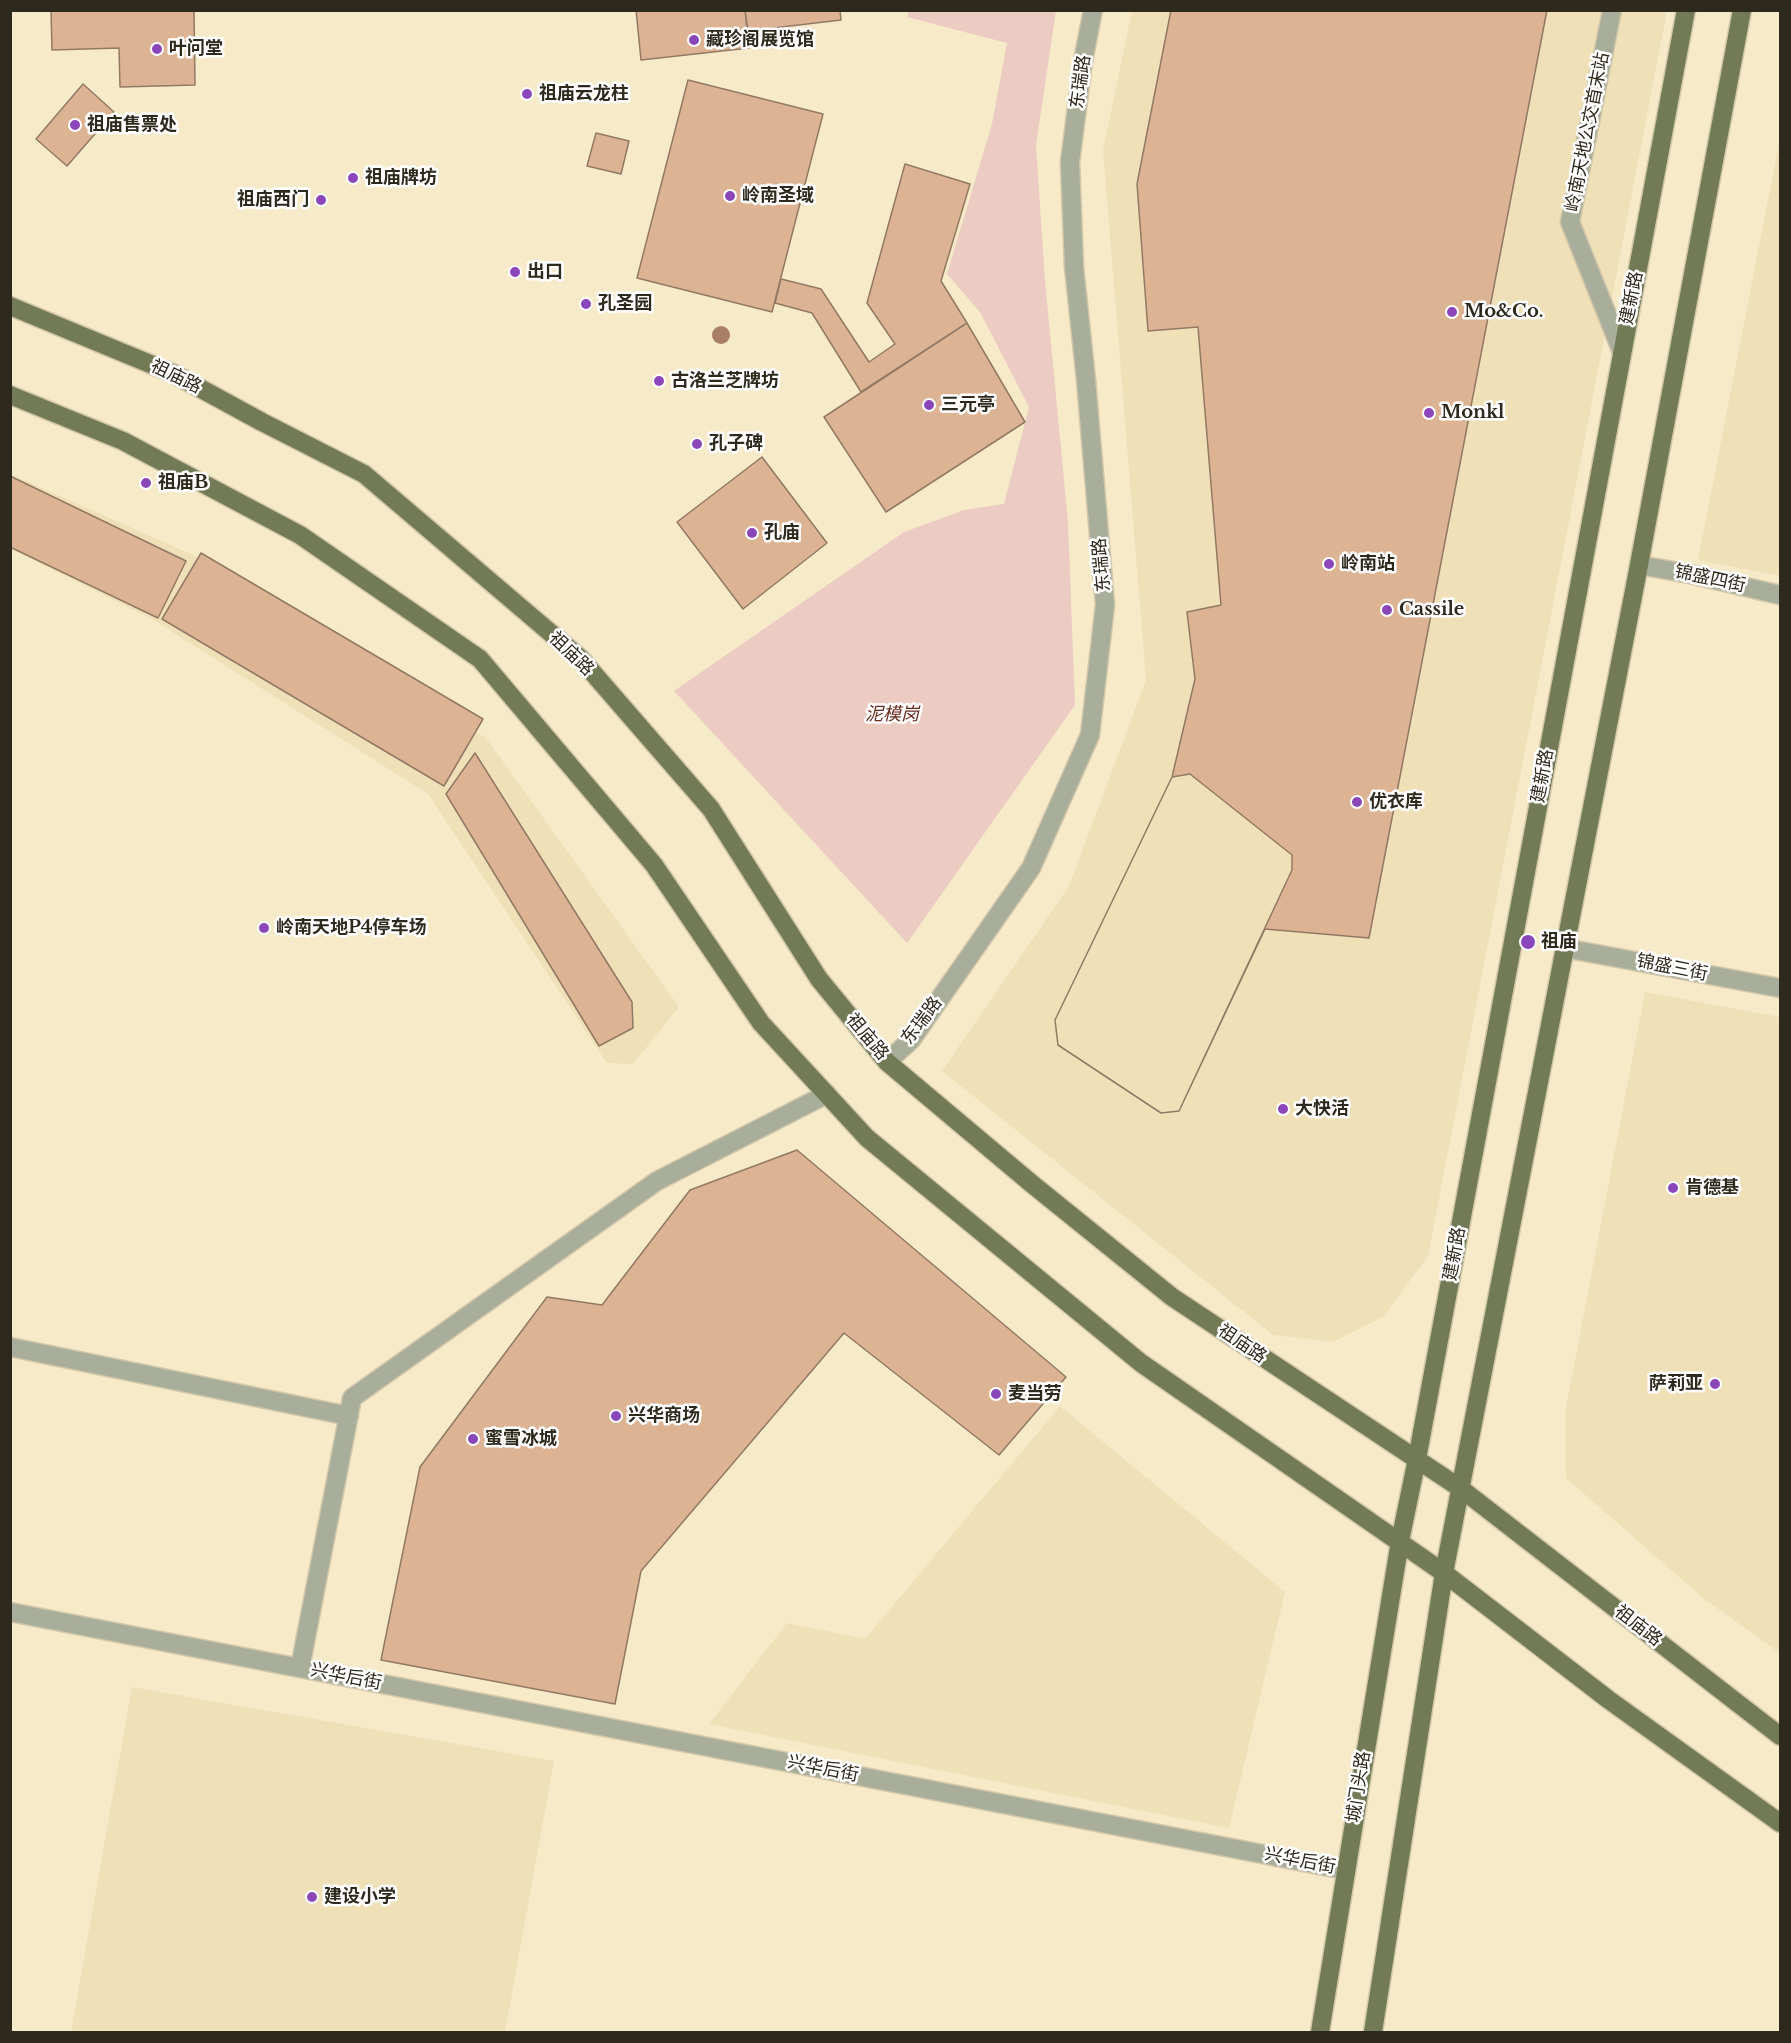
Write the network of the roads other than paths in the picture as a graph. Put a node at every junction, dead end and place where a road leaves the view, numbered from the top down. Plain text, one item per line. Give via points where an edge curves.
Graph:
1 (1093, 10) edge
2 (1612, 10) edge
3 (1686, 10) edge
4 (1742, 10) edge
5 (10, 306) edge
6 (1622, 352) junction
7 (10, 395) edge
8 (1639, 565) junction
9 (1780, 595) edge
10 (1564, 948) junction
11 (1780, 988) edge
12 (887, 1062) junction
13 (827, 1094) junction
14 (10, 1347) edge
15 (349, 1416) junction
16 (1417, 1459) junction
17 (1460, 1488) junction
18 (1400, 1541) junction
19 (1444, 1573) junction
20 (10, 1612) edge
21 (300, 1668) junction
22 (1780, 1736) edge
23 (1780, 1823) edge
24 (1346, 1870) junction
25 (1320, 2032) edge
26 (1373, 2032) edge

1 - 12 street, 东瑞路 via 1070,162 1074,267 1105,605 1090,735 1031,868 911,1040
2 - 6 street, 岭南天地公交首末站 via 1570,222
3 - 6 main road, 建新路
4 - 8 main road
5 - 12 main road, 祖庙路 via 172,373 364,474 580,658 703,800 819,979
6 - 16 main road, 建新路
7 - 13 main road via 123,441 300,535 480,659 654,865 760,1023
8 - 9 street, 锦盛四街
8 - 10 main road
10 - 11 street, 锦盛三街
10 - 17 main road
12 - 16 main road, 祖庙路 via 1172,1297
13 - 15 street via 657,1181 352,1398
13 - 18 main road via 867,1137 1141,1362
14 - 15 street
15 - 21 street
16 - 17 main road, 祖庙路
16 - 18 main road, 建新路
17 - 19 main road
17 - 22 main road, 祖庙路
18 - 19 main road
18 - 24 main road, 城门头路
19 - 23 main road
19 - 26 main road
20 - 21 street, 兴华后街
21 - 24 street, 兴华后街
24 - 25 main road, 城门头路

